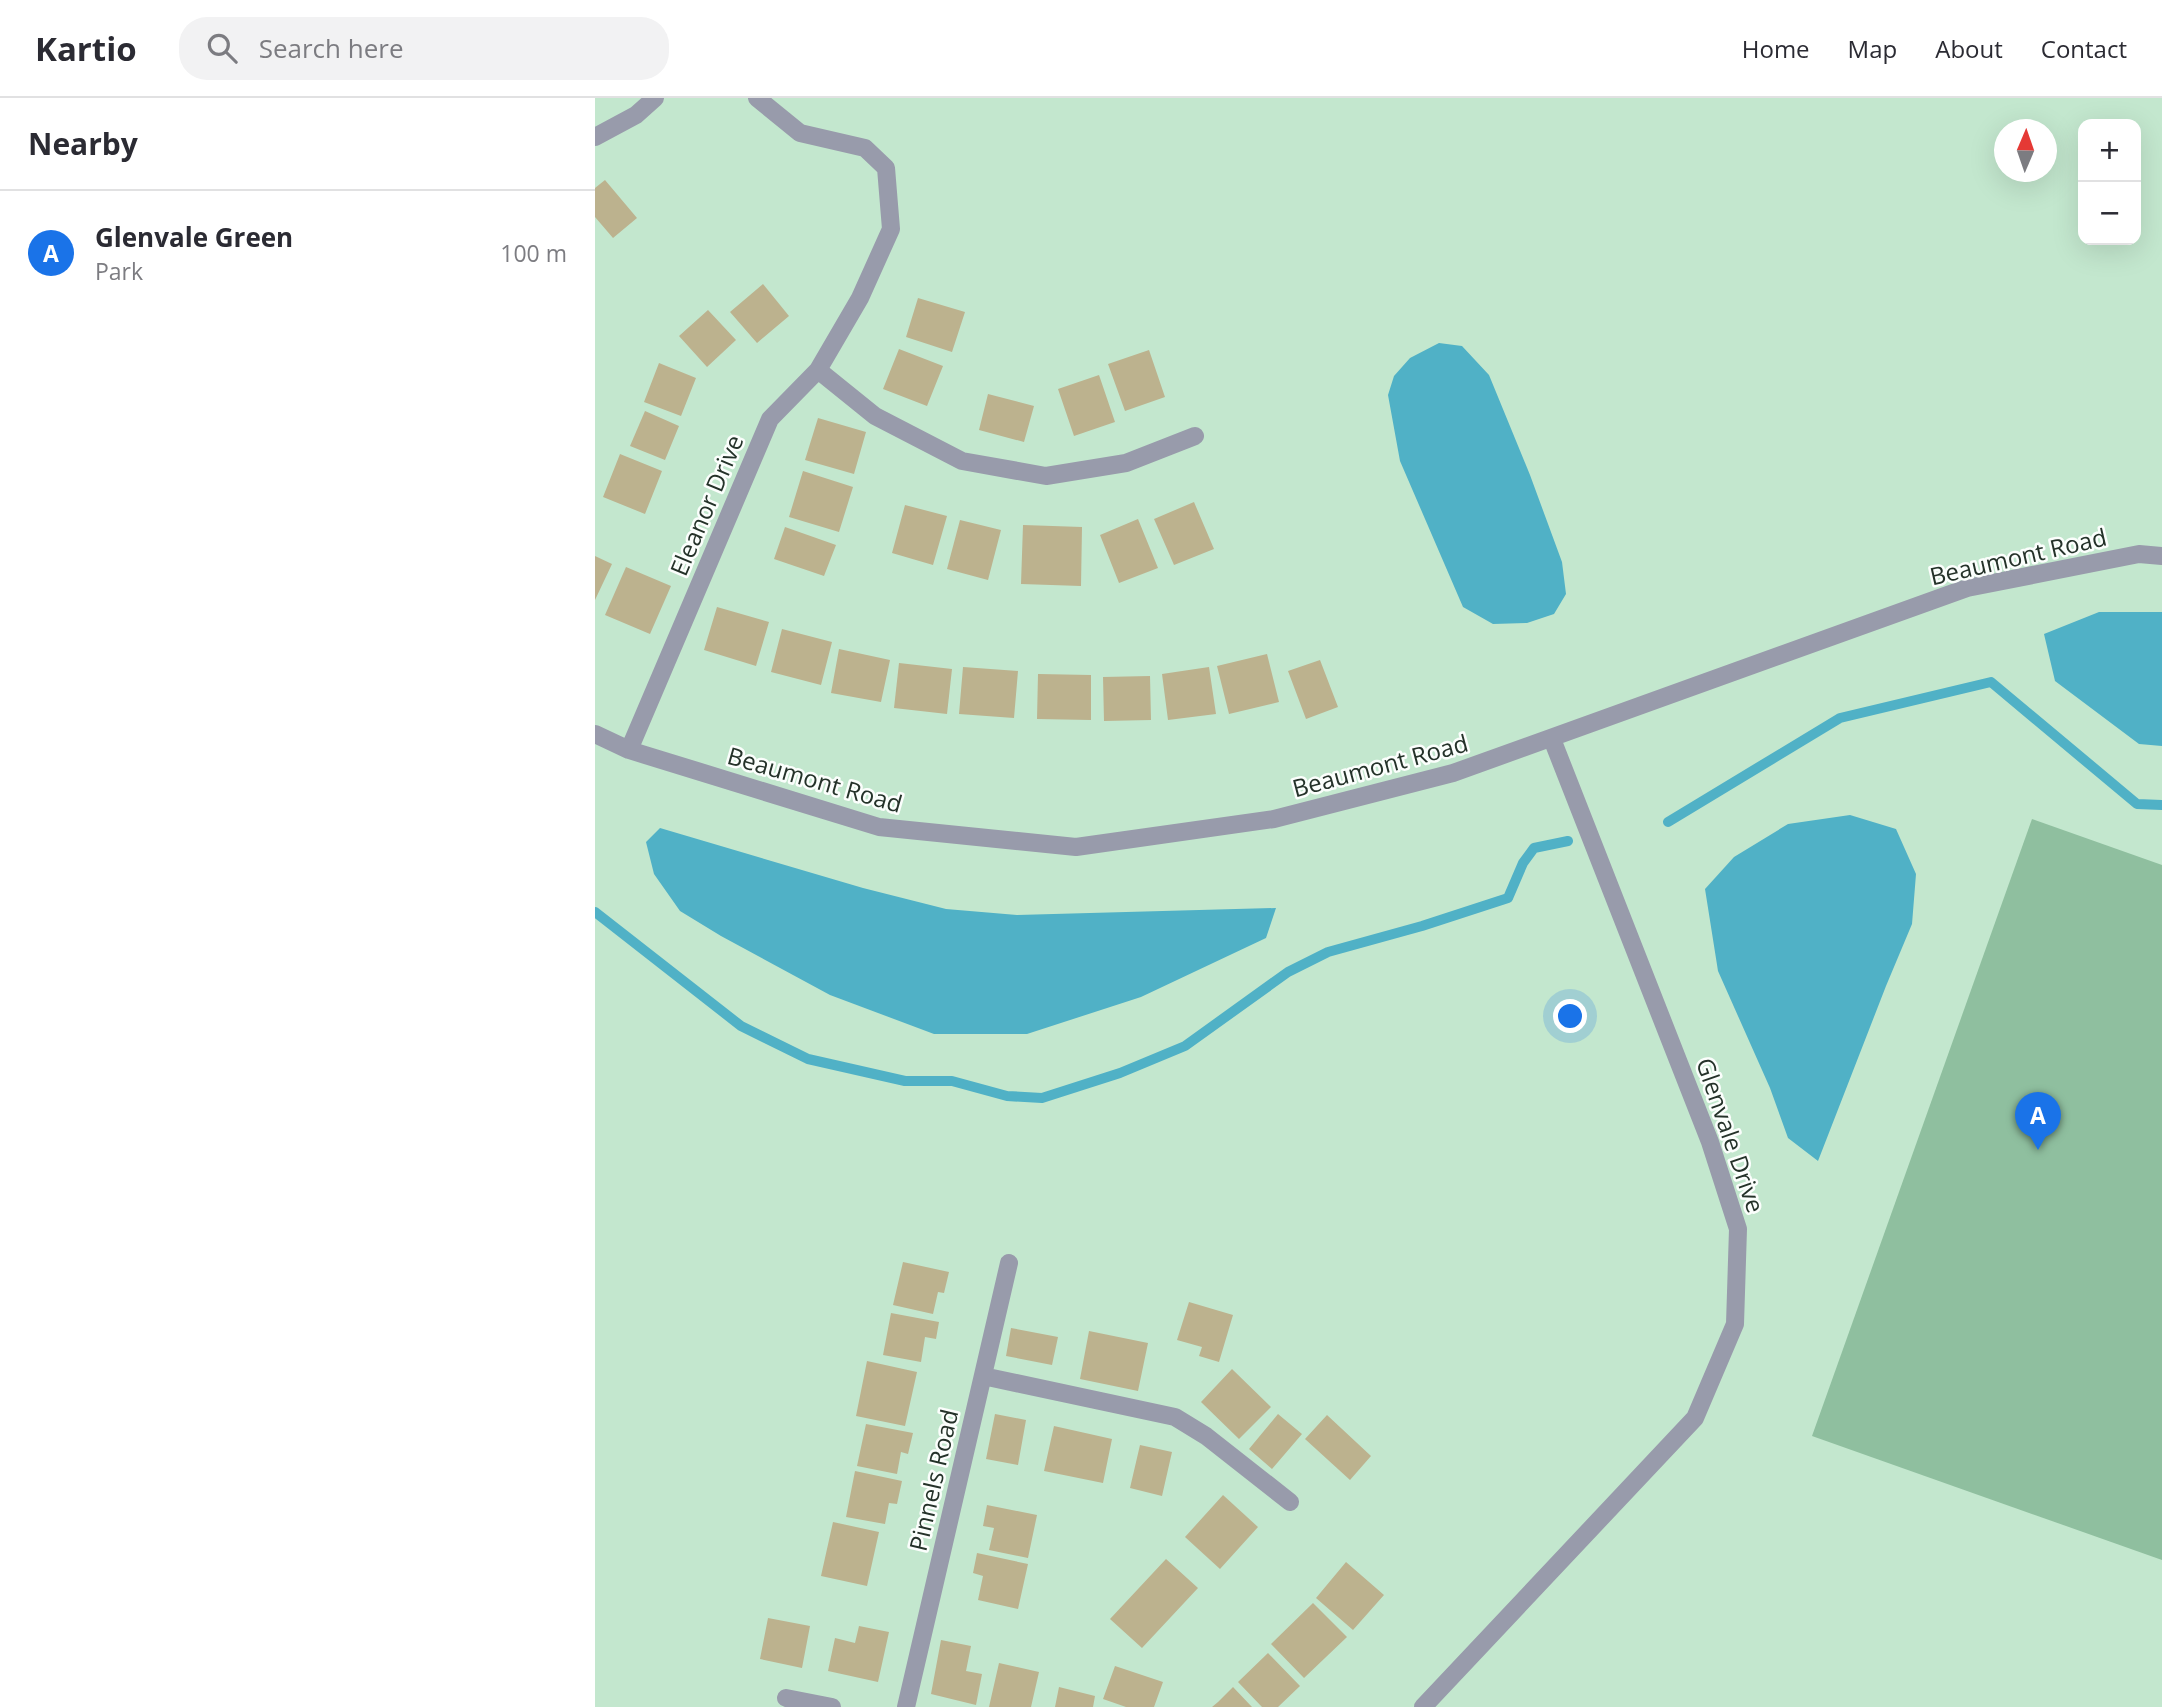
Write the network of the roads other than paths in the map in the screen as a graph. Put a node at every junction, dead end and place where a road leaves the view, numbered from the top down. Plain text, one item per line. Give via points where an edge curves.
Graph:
1 (655, 98) edge
2 (757, 98) edge
3 (595, 137) edge
4 (818, 370) junction
5 (1195, 436) dead end
6 (2162, 556) edge
7 (595, 734) edge
8 (1552, 739) junction
9 (629, 751) junction
10 (1009, 1263) dead end
11 (982, 1376) junction
12 (1290, 1502) dead end
13 (786, 1698) dead end
14 (832, 1707) edge
15 (906, 1707) edge
16 (1423, 1707) edge

1 - 3 street via 636,115
2 - 4 street, Eleanor Drive via 800,133 865,148 886,168 891,229 860,299
4 - 5 street via 875,416 962,461 1034,474 1126,463
4 - 9 street, Eleanor Drive via 769,419
6 - 8 street, Beaumont Road via 2139,554 1967,588
7 - 9 street, Beaumont Road
8 - 9 street, Beaumont Road via 1453,774 1274,819 1076,847 879,827
8 - 16 street, Glenvale Drive via 1710,1142 1738,1228 1735,1324 1695,1418
10 - 11 street, Pinnels Road
11 - 12 street via 1175,1417
11 - 15 street, Pinnels Road
13 - 14 street

